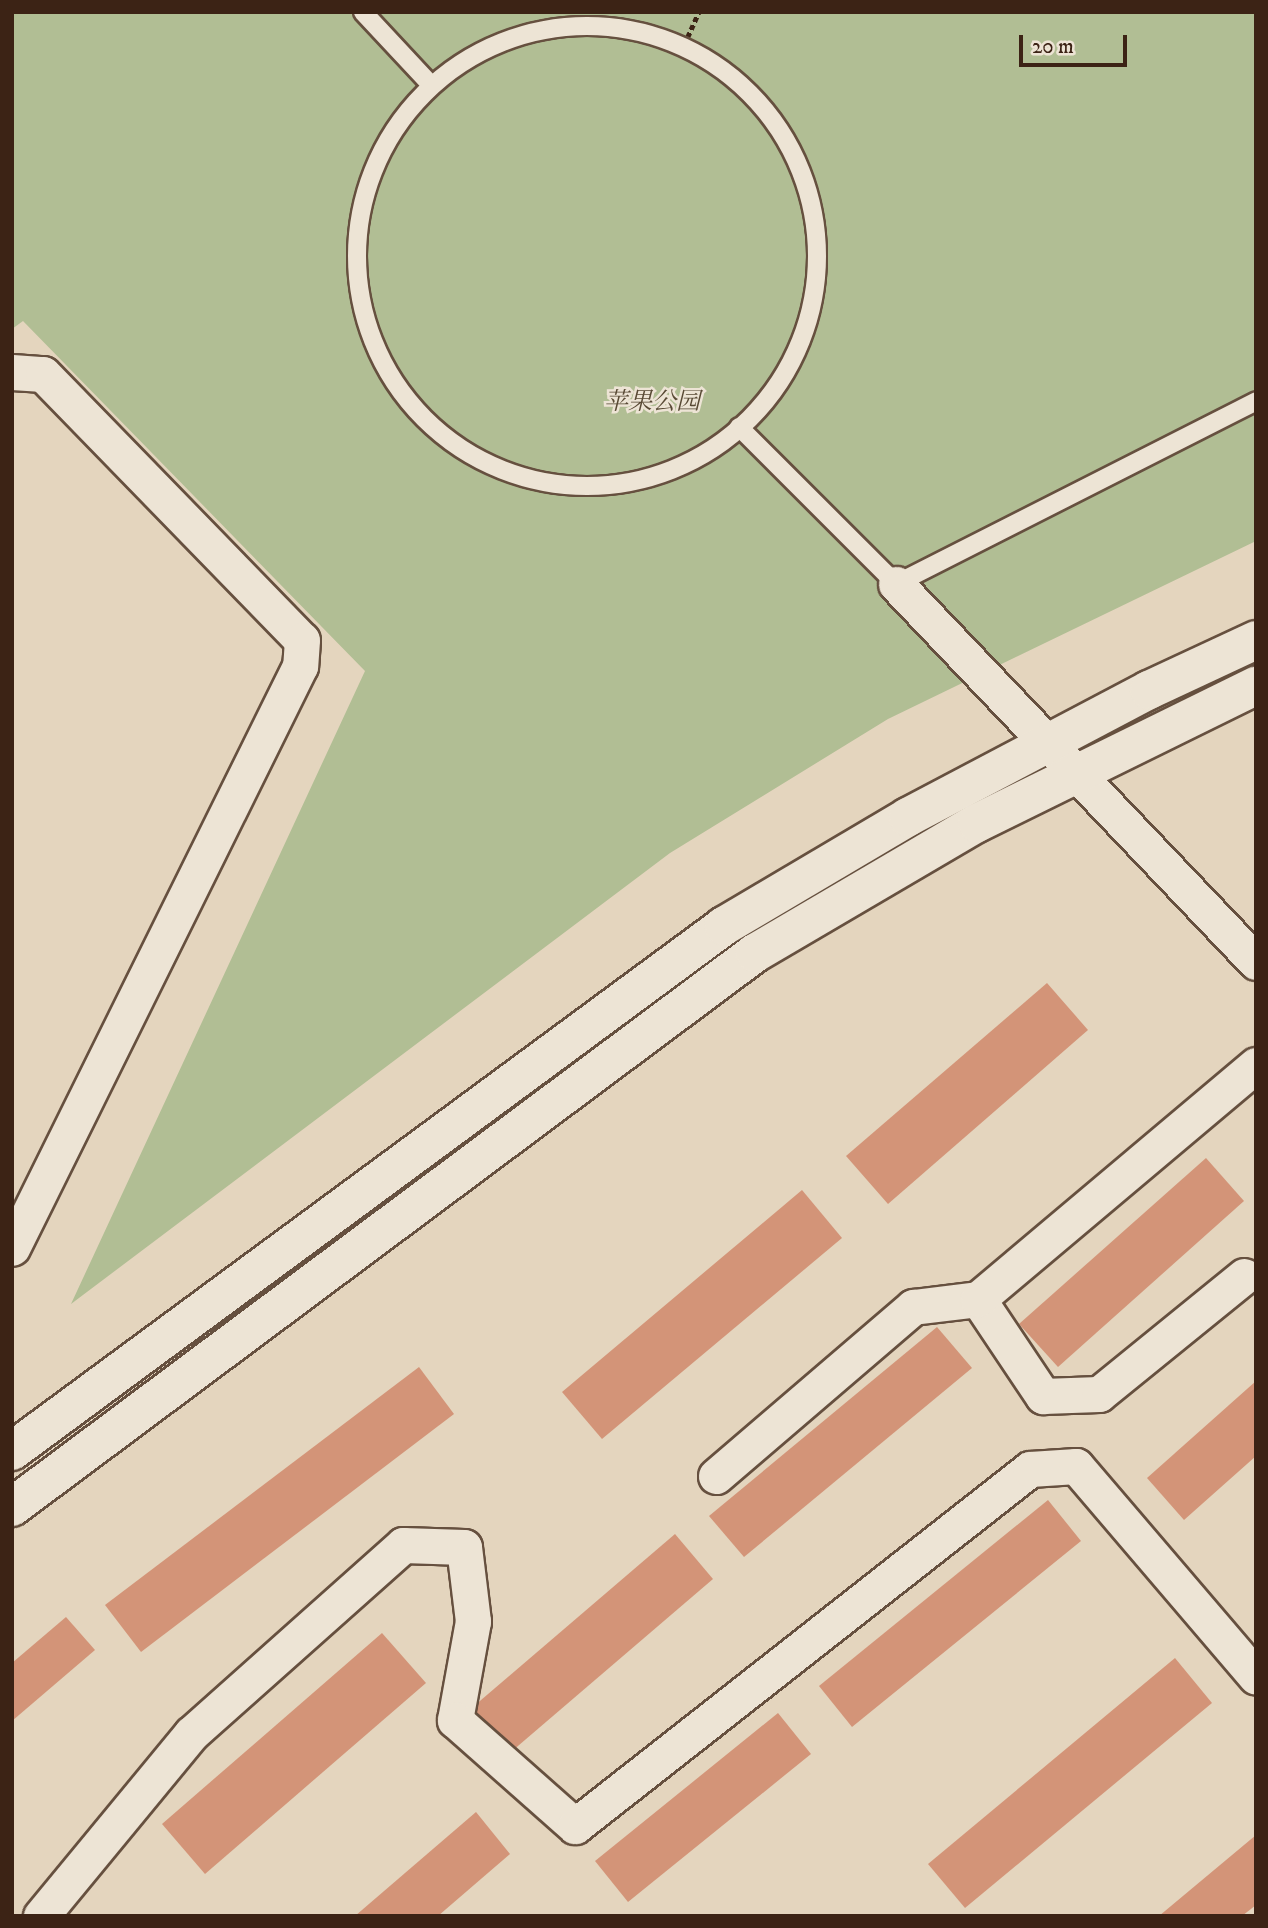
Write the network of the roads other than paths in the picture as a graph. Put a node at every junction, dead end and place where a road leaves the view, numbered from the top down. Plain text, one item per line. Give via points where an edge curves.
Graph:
1 (363, 12) edge
2 (431, 85) junction
3 (12, 372) edge
4 (1256, 401) edge
5 (739, 427) junction
6 (896, 584) junction
7 (1256, 640) edge
8 (1256, 686) edge
9 (1048, 744) junction
10 (1076, 773) junction
11 (1256, 962) edge
12 (1256, 1065) edge
13 (12, 1248) edge
14 (1244, 1276) dead end
15 (978, 1299) junction
16 (12, 1451) edge
17 (716, 1476) dead end
18 (12, 1507) edge
19 (1256, 1678) edge
20 (41, 1916) edge

1 - 2 lane
2 - 5 lane via 383,145 358,218 357,295 383,368 430,428 495,470 569,488 646,481 716,449
2 - 5 lane via 487,47 551,27 618,26 684,45 740,81 776,122 811,194 819,261 808,328 772,396
3 - 13 street via 43,374 302,640 300,666
4 - 6 lane
5 - 6 lane
6 - 9 street
7 - 9 main road
8 - 10 main road
9 - 10 street
9 - 16 main road via 908,817 724,926
10 - 11 street
10 - 18 main road via 977,823 755,954
12 - 15 street
14 - 15 street via 1099,1394 1043,1396
15 - 17 street via 913,1307
19 - 20 street via 1076,1466 1030,1469 575,1826 455,1720 473,1621 464,1546 402,1545 191,1734

